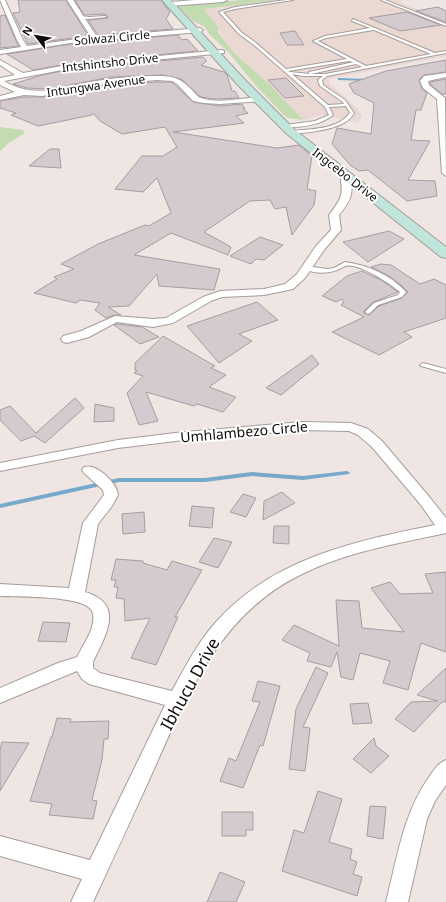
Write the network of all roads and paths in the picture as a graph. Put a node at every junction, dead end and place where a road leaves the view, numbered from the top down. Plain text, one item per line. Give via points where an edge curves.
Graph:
1 (2, 0) edge
2 (70, 0) edge
3 (223, 0) edge
4 (292, 0) edge
5 (382, 0) edge
6 (168, 2) edge
7 (81, 17) junction
8 (105, 17) dead end
9 (352, 20) dead end
10 (446, 25) edge
11 (373, 28) junction
12 (197, 31) junction
13 (95, 39) junction
14 (26, 47) junction
15 (0, 52) edge
16 (446, 52) edge
17 (218, 53) junction
18 (434, 54) junction
19 (349, 60) junction
20 (0, 62) edge
21 (357, 63) junction
22 (365, 67) junction
23 (286, 71) junction
24 (299, 75) junction
25 (446, 75) edge
26 (22, 76) junction
27 (325, 76) junction
28 (0, 81) edge
29 (324, 87) junction
30 (308, 90) junction
31 (22, 93) junction
32 (254, 94) junction
33 (0, 98) edge
34 (347, 105) junction
35 (326, 106) junction
36 (288, 129) junction
37 (446, 173) edge
38 (345, 175) junction
39 (446, 254) edge
40 (307, 268) junction
41 (368, 312) dead end
42 (67, 339) dead end
43 (423, 365) dead end
44 (446, 371) edge
45 (0, 467) edge
46 (89, 470) dead end
47 (445, 528) edge
48 (0, 590) edge
49 (76, 595) junction
50 (84, 662) junction
51 (0, 696) edge
52 (177, 700) junction
53 (446, 769) edge
54 (0, 846) edge
55 (95, 872) junction
56 (82, 902) edge
57 (397, 902) edge

1 - 14 street via 20,40
2 - 7 street
3 - 6 street
4 - 23 lane via 221,12 240,33
5 - 10 lane
6 - 12 main road, Ingcebo Drive
7 - 8 lane
7 - 13 street
9 - 11 lane
11 - 18 lane
11 - 19 lane via 315,40 316,43
12 - 13 street, Solwazi Circle
12 - 17 main road, Ingcebo Drive
13 - 14 street, Solwazi Circle
14 - 15 street, Solwazi Circle
16 - 18 lane
17 - 26 street, Intshintsho Drive via 73,66
17 - 32 main road, Ingcebo Drive
18 - 22 lane
19 - 21 lane
19 - 23 lane
20 - 26 street
21 - 22 lane
21 - 24 lane
22 - 27 lane
23 - 24 lane
23 - 30 lane
24 - 27 lane
25 - 37 street via 427,78 424,81 426,86 441,98
26 - 28 street, Intshintsho Drive
27 - 29 lane via 320,81
28 - 31 street, Intungwa Avenue
29 - 30 lane
29 - 34 lane
30 - 35 lane
31 - 32 street, Intungwa Avenue via 42,94 97,83 157,78 180,82 196,99 203,101 220,102
31 - 33 street
32 - 36 main road, Ingcebo Drive
34 - 35 lane
34 - 36 lane via 352,113 344,122 322,128
35 - 36 lane via 330,114 328,118
36 - 38 main road, Ingcebo Drive
38 - 39 main road, Ingcebo Drive
38 - 40 street via 348,190 344,203 334,215 336,230
40 - 41 lane via 328,271 336,270 345,264 358,266 371,271 403,292 400,296 374,305
40 - 42 street via 289,287 264,292 220,294 168,321 153,323 115,319 85,334
43 - 44 lane
45 - 47 street, Umhlambezo Circle via 118,444 184,436 302,426 351,426 377,444
46 - 49 street via 110,488 111,495 91,523
47 - 52 street, Ibhucu Drive via 346,551 309,564 275,582 236,612 218,633
48 - 49 street
49 - 50 street via 96,604 102,616 101,625
50 - 51 street
50 - 52 street via 83,668 95,679
52 - 55 street, Ibhucu Drive
53 - 57 street via 428,795 417,819
54 - 55 street
55 - 56 street, Ibhucu Drive

